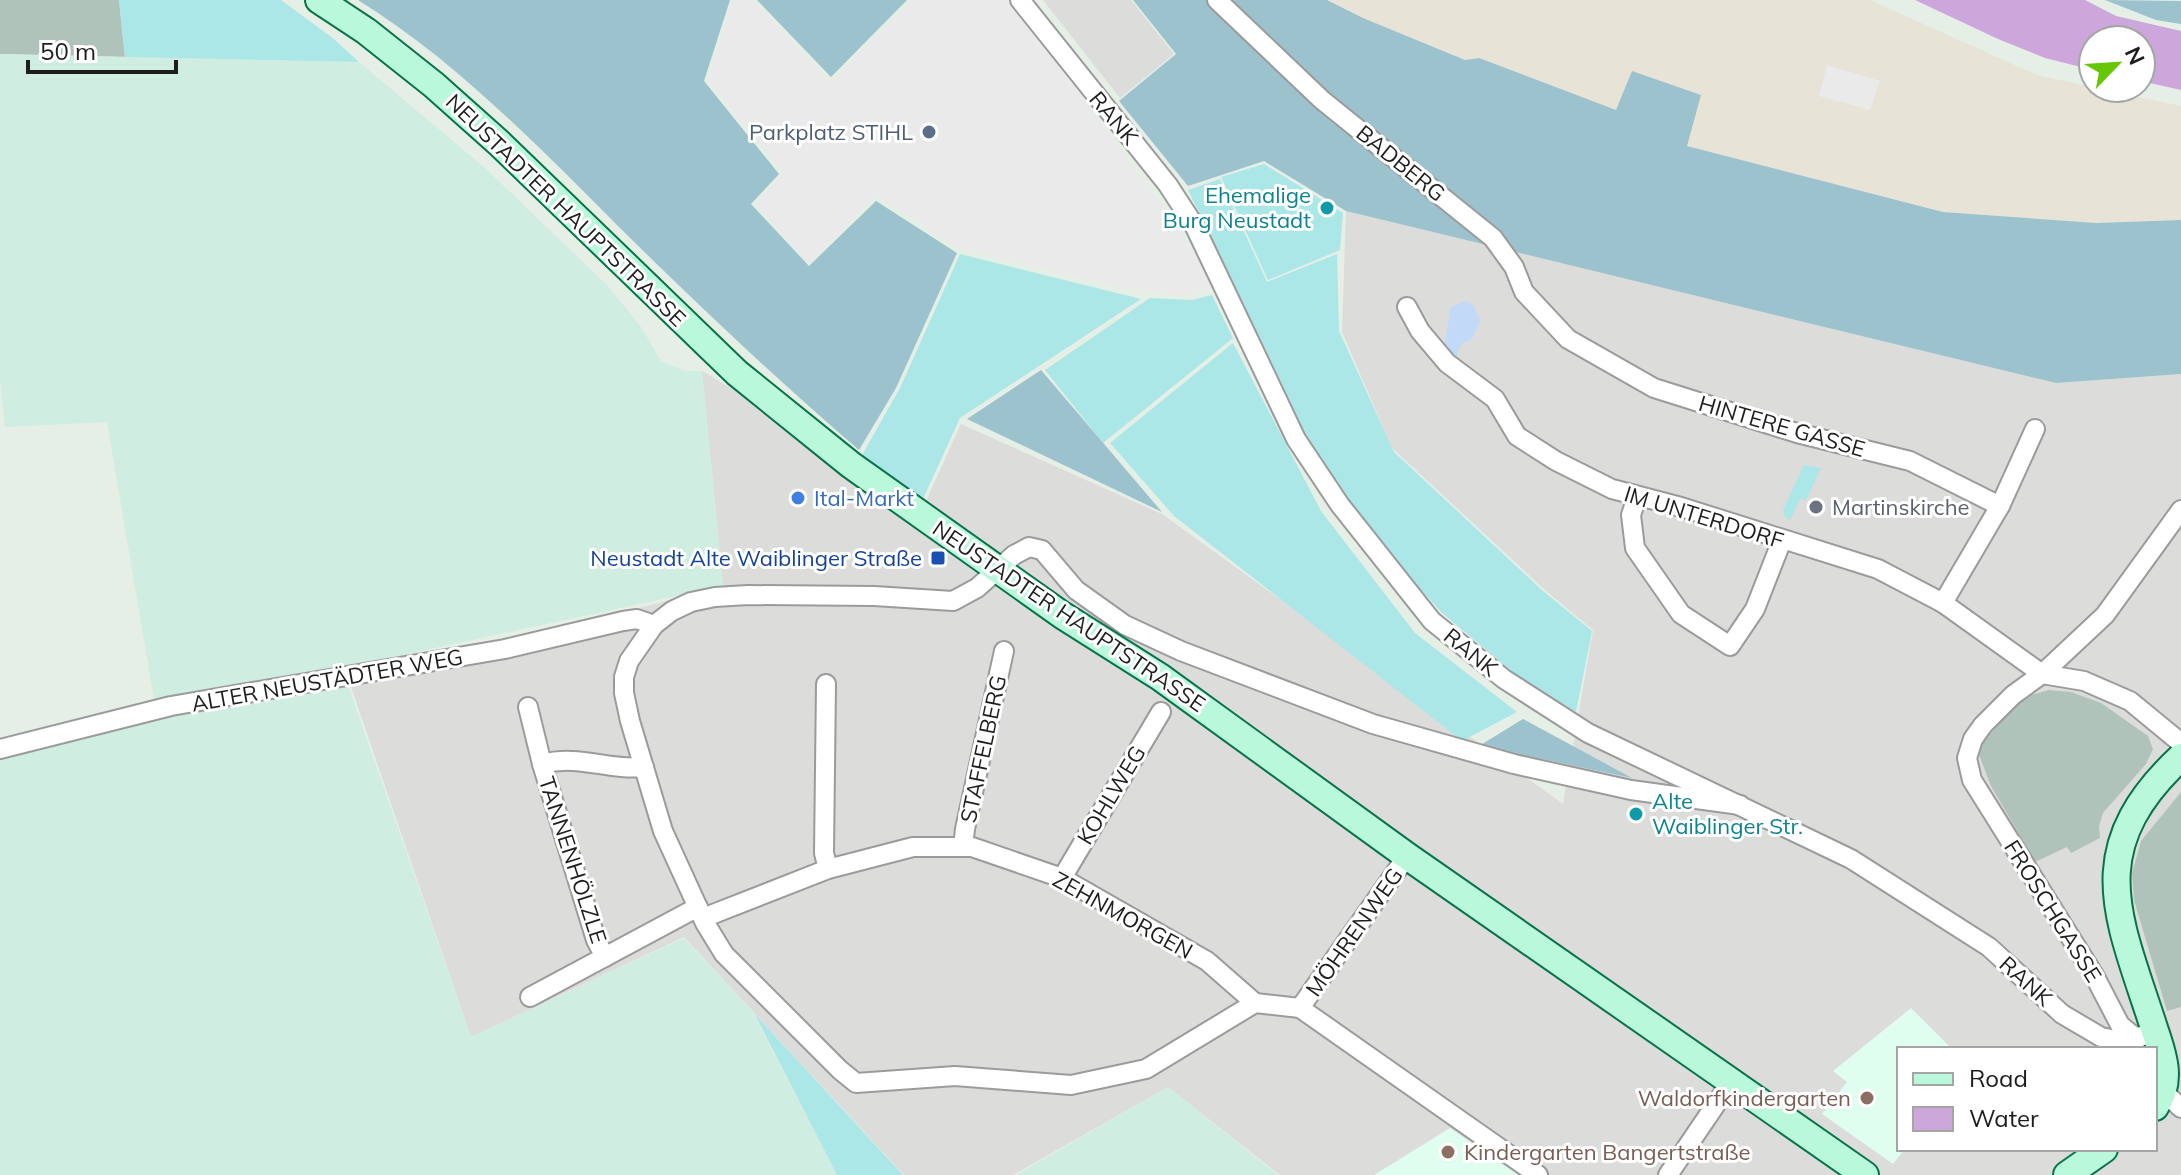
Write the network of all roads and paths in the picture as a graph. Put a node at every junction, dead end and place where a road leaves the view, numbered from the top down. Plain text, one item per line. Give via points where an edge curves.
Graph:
1 (319, 0) edge
2 (1020, 0) edge
3 (1217, 0) edge
4 (1407, 307) dead end
5 (1568, 339) joint
6 (2035, 429) dead end
7 (1637, 497) junction
8 (2000, 506) junction
9 (2181, 510) edge
10 (1782, 540) junction
11 (997, 570) junction
12 (1943, 603) junction
13 (654, 625) junction
14 (1004, 651) dead end
15 (2042, 674) junction
16 (826, 684) dead end
17 (528, 707) dead end
18 (1161, 712) dead end
19 (2181, 743) edge
20 (0, 749) edge
21 (2181, 757) edge
22 (542, 764) junction
23 (644, 767) junction
24 (1740, 805) junction
25 (963, 847) junction
26 (1407, 856) junction
27 (828, 869) junction
28 (1062, 878) junction
29 (700, 912) junction
30 (605, 957) junction
31 (530, 997) dead end
32 (1255, 1003) junction
33 (1300, 1008) junction
34 (2147, 1037) junction
35 (2152, 1047) edge
36 (2157, 1057) edge
37 (1731, 1082) junction
38 (2167, 1102) edge
39 (2101, 1151) edge
40 (1538, 1175) edge
41 (1668, 1175) edge
42 (1865, 1175) edge
43 (2067, 1175) edge

1 - 11 street, NEUSTADTER HAUPTSTRASSE via 400,58 499,143 737,373 851,465
2 - 24 street, RANK via 1168,185 1194,225 1296,439 1340,505 1432,621 1504,679 1588,733
3 - 5 street, BADBERG via 1322,100 1493,238 1524,292
4 - 7 street, IM UNTERDORF via 1447,363 1495,399 1517,436 1612,489
5 - 8 street, HINTERE GASSE via 1654,388 1797,433 1910,461
6 - 8 street
7 - 10 street, IM UNTERDORF
7 - 10 street via 1631,515 1635,548 1681,614 1730,646 1755,609
8 - 12 street
9 - 15 street via 2105,615
10 - 12 street, IM UNTERDORF via 1878,569
11 - 13 street via 953,601 715,597 691,602
11 - 24 street via 1029,547 1042,550 1076,590 1125,625 1373,724 1631,790
11 - 26 street, NEUSTADTER HAUPTSTRASSE via 1160,677
12 - 15 street, IM UNTERDORF
13 - 20 street, ALTER NEUSTÄDTER WEG via 623,621 505,649 171,706
13 - 23 street via 624,677
14 - 25 street, STAFFELBERG
15 - 19 street via 2084,681 2130,701
15 - 34 street, FROSCHGASSE via 2013,695 1973,739 1967,758 1972,780 2120,1025
16 - 27 street
17 - 22 street, TANNENHÖLZLE
18 - 28 street, KOHLWEG
21 - 34 street via 2139,803 2119,846 2116,866 2115,893
22 - 23 street, TANNENHÖLZLE via 562,759
22 - 30 street, TANNENHÖLZLE
23 - 29 street via 663,831
24 - 34 street, RANK via 1851,859 1989,947 2062,1014 2088,1030 2116,1040
25 - 27 street, ZEHNMORGEN via 913,847
25 - 28 street, ZEHNMORGEN
26 - 33 street, MÖHRENWEG
26 - 37 street, NEUSTADTER HAUPTSTRASSE
27 - 29 street, ZEHNMORGEN
28 - 32 street, ZEHNMORGEN via 1207,961
29 - 30 street, TANNENHÖLZLE
29 - 32 street via 724,954 856,1083 955,1076 1071,1085 1146,1069
30 - 31 street, TANNENHÖLZLE
32 - 33 street
33 - 40 street
34 - 35 street
36 - 38 street via 2166,1075
37 - 41 street
37 - 42 street, NEUSTADTER HAUPTSTRASSE
39 - 43 street

